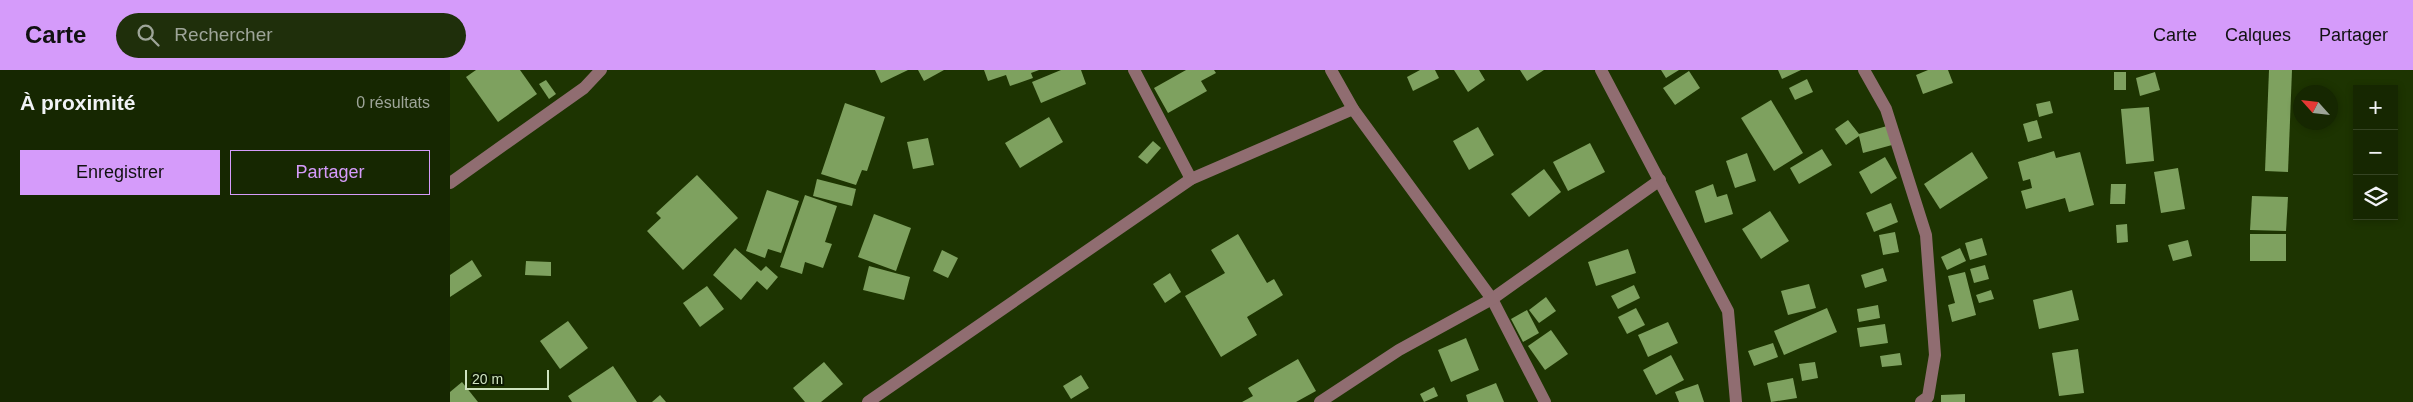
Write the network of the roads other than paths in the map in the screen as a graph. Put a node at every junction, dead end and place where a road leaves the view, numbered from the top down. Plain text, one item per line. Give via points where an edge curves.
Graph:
1 (601, 70) edge
2 (1134, 70) edge
3 (1331, 70) edge
4 (1602, 70) edge
5 (1864, 70) edge
6 (1353, 109) junction
7 (1191, 179) junction
8 (1660, 180) junction
9 (450, 183) edge
10 (1492, 299) junction
11 (1926, 401) edge
12 (868, 402) edge
13 (1320, 402) edge
14 (1545, 402) edge
15 (1736, 402) edge

1 - 9 street via 584,88
2 - 7 street
3 - 6 street
4 - 8 street
5 - 11 street via 1886,109 1926,235 1935,355
6 - 7 street
6 - 10 street
7 - 12 street
8 - 10 street
8 - 15 street via 1728,311
10 - 13 street via 1399,350
10 - 14 street

